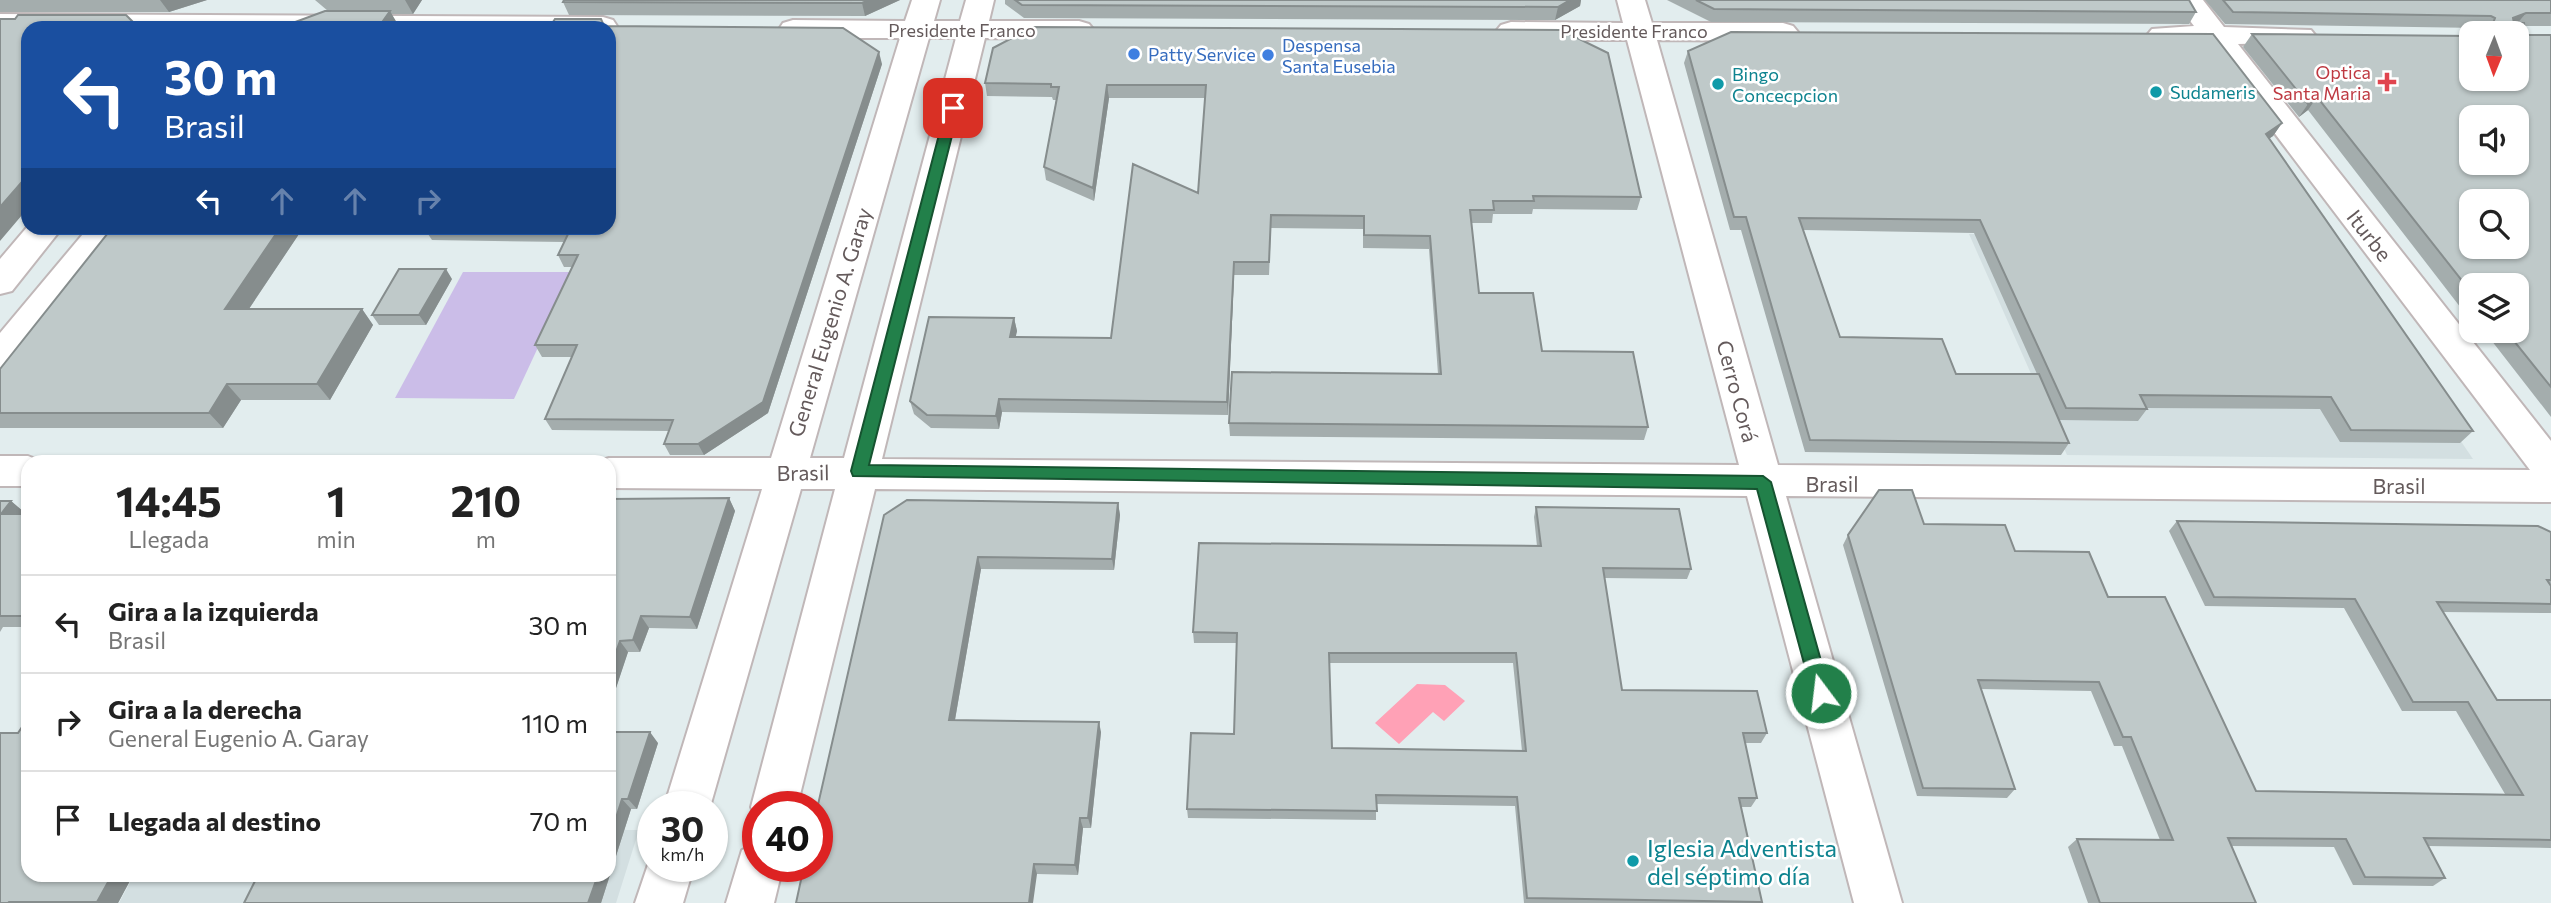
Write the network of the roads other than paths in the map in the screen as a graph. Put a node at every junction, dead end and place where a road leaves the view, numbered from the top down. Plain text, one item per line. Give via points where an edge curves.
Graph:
1 (232, 0) edge
2 (291, 0) edge
3 (2188, 0) edge
4 (922, 15) edge
5 (976, 15) edge
6 (1635, 16) edge
7 (214, 21) edge
8 (274, 21) edge
9 (0, 23) edge
10 (21, 23) edge
11 (616, 27) edge
12 (630, 27) edge
13 (767, 28) edge
14 (1112, 30) edge
15 (1486, 31) edge
16 (1804, 33) edge
17 (2134, 35) edge
18 (2216, 36) junction
19 (2323, 36) edge
20 (38, 235) edge
21 (100, 235) edge
22 (0, 282) edge
23 (0, 358) edge
24 (2551, 470) edge
25 (0, 471) edge
26 (21, 471) edge
27 (859, 471) junction
28 (616, 473) edge
29 (784, 473) junction
30 (1763, 482) junction
31 (2551, 486) edge
32 (692, 791) edge
33 (778, 791) edge
34 (665, 882) edge
35 (755, 882) edge
36 (659, 903) edge
37 (750, 903) edge
38 (1878, 903) edge

1 - 7 street
2 - 8 street
3 - 18 street, Iturbe
4 - 5 street, Presidente Franco
4 - 13 street, Presidente Franco
4 - 29 street, General Eugenio A. Garay
5 - 14 street, Presidente Franco
5 - 27 street
6 - 15 street, Presidente Franco
6 - 16 street, Presidente Franco
6 - 30 street, Cerro Corá
9 - 10 street
11 - 12 street
17 - 18 street
18 - 19 street
18 - 24 street, Iturbe
20 - 22 street
21 - 23 street
25 - 26 street
27 - 29 street, Brasil
27 - 30 street, Brasil
27 - 33 street
28 - 29 street, Brasil
29 - 32 street, General Eugenio A. Garay
30 - 31 street, Brasil
30 - 38 street, Cerro Corá
34 - 36 street
35 - 37 street

